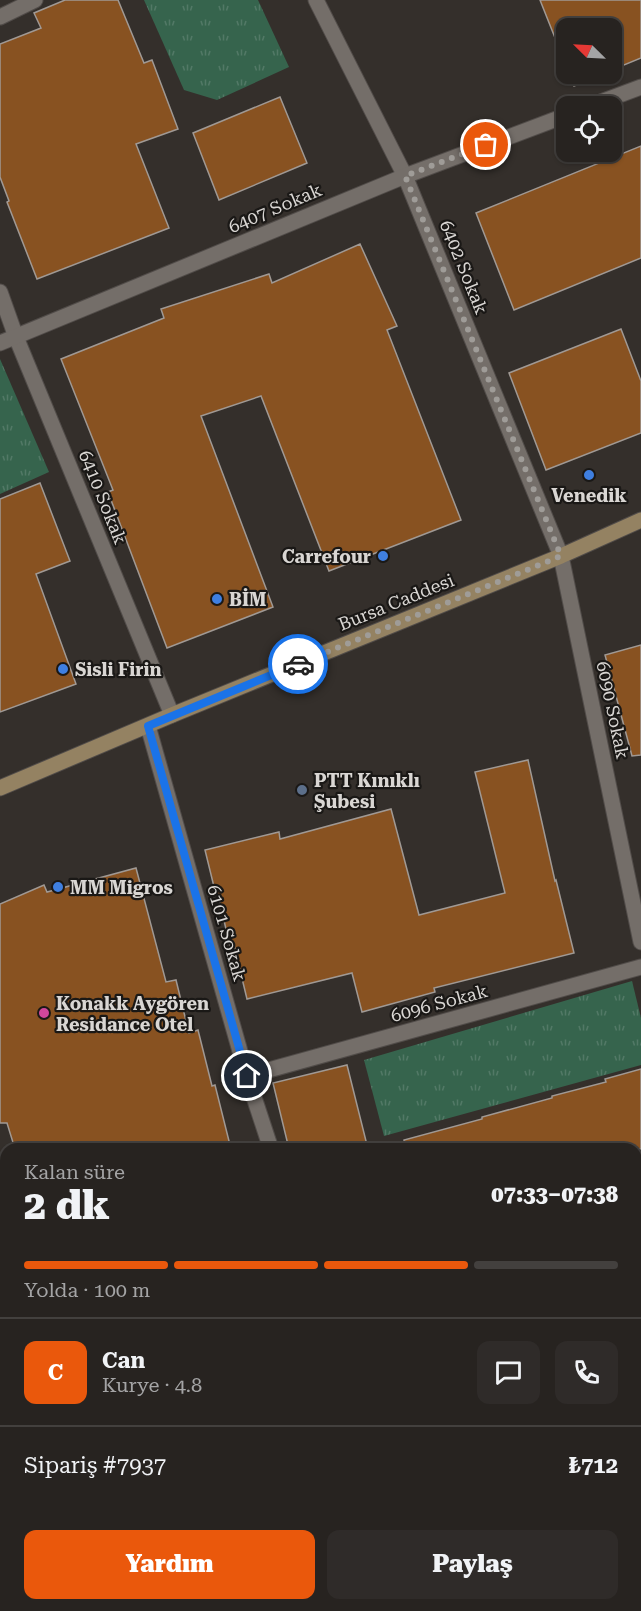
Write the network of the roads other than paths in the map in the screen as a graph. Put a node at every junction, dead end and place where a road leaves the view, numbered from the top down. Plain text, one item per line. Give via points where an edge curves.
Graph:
1 (35, 0) edge
2 (316, 0) edge
3 (0, 17) edge
4 (641, 87) edge
5 (617, 96) edge
6 (556, 119) edge
7 (405, 176) junction
8 (0, 292) edge
9 (16, 337) junction
10 (0, 343) edge
11 (641, 520) edge
12 (561, 556) junction
13 (172, 716) junction
14 (148, 726) junction
15 (0, 788) edge
16 (641, 942) edge
17 (641, 967) edge
18 (247, 1076) junction
19 (269, 1143) edge

1 - 3 street
2 - 7 street, 6402 Sokak
4 - 5 street
6 - 7 street, 6407 Sokak
7 - 9 street, 6407 Sokak
7 - 12 street, 6402 Sokak
8 - 9 street, 6410 Sokak
9 - 10 street, 6407 Sokak
9 - 13 street, 6410 Sokak
11 - 12 main road, Bursa Caddesi
12 - 13 main road, Bursa Caddesi
12 - 16 street, 6090 Sokak
13 - 14 main road, Bursa Caddesi
14 - 15 main road, Bursa Caddesi
14 - 18 street, 6101 Sokak
17 - 18 street, 6096 Sokak
18 - 19 street, 6101 Sokak

